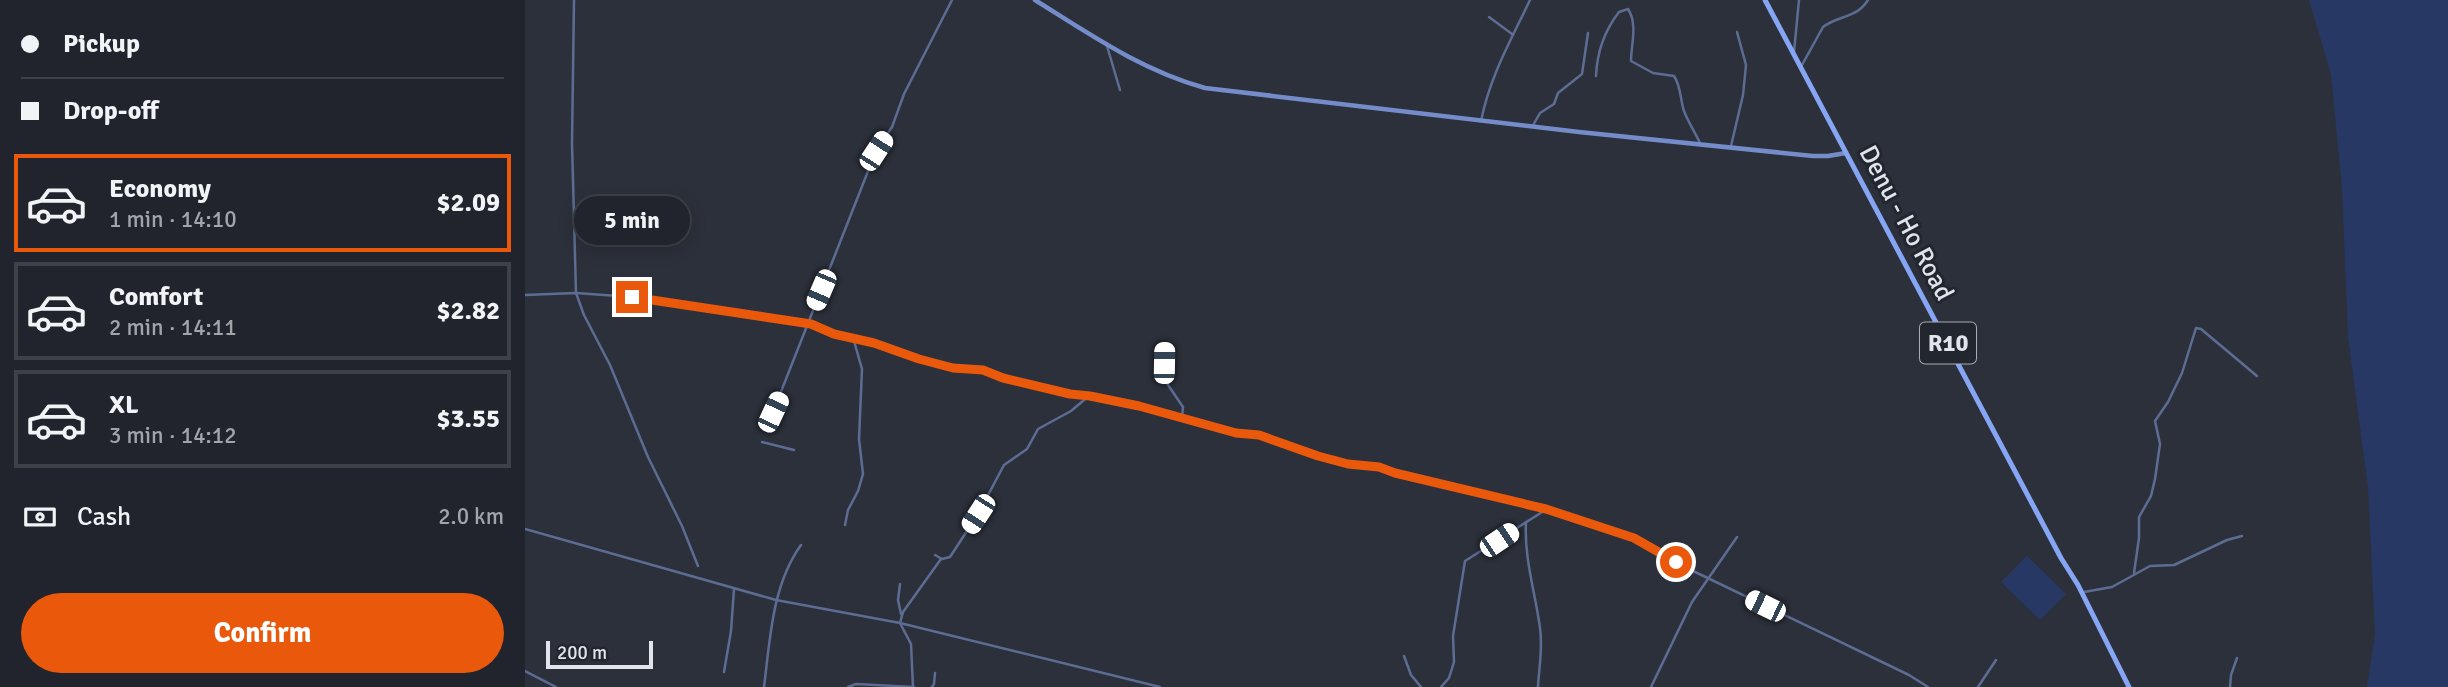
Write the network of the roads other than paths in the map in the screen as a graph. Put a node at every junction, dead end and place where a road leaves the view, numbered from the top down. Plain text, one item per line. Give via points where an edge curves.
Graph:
1 (574, 0) edge
2 (952, 0) edge
3 (1035, 0) edge
4 (1530, 0) edge
5 (1765, 0) edge
6 (1799, 0) edge
7 (1868, 0) edge
8 (1489, 17) dead end
9 (1737, 32) dead end
10 (1588, 33) dead end
11 (1512, 34) junction
12 (1107, 45) junction
13 (1794, 54) junction
14 (1801, 67) junction
15 (1596, 76) dead end
16 (1120, 90) dead end
17 (1481, 121) junction
18 (1532, 127) junction
19 (1700, 143) junction
20 (1731, 146) junction
21 (1847, 152) junction
22 (576, 293) junction
23 (525, 295) edge
24 (807, 323) junction
25 (854, 340) junction
26 (1164, 346) dead end
27 (2257, 376) dead end
28 (1090, 396) junction
29 (773, 412) dead end
30 (1182, 417) junction
31 (762, 442) dead end
32 (794, 450) dead end
33 (1546, 509) junction
34 (1526, 522) junction
35 (845, 525) dead end
36 (525, 529) edge
37 (2242, 536) dead end
38 (1737, 537) dead end
39 (801, 545) dead end
40 (935, 555) dead end
41 (941, 559) junction
42 (698, 566) dead end
43 (2134, 573) junction
44 (1709, 578) junction
45 (900, 584) dead end
46 (734, 589) junction
47 (2080, 592) junction
48 (776, 600) junction
49 (901, 617) junction
50 (900, 623) junction
51 (1403, 656) dead end
52 (2237, 658) dead end
53 (1996, 660) dead end
54 (525, 671) edge
55 (724, 672) dead end
56 (935, 674) dead end
57 (556, 687) edge
58 (764, 687) edge
59 (848, 687) edge
60 (913, 687) edge
61 (932, 687) edge
62 (1160, 687) edge
63 (1421, 687) edge
64 (1441, 687) edge
65 (1538, 687) edge
66 (1651, 687) edge
67 (1928, 687) edge
68 (1978, 687) edge
69 (2129, 687) edge
70 (2230, 687) edge

1 - 22 street
2 - 24 street via 892,127 876,151
3 - 12 street
4 - 11 street
5 - 13 main road, Denu - Ho Road / R10
6 - 13 street
7 - 14 street via 1854,15 1823,27
8 - 11 street
9 - 20 street via 1746,65
10 - 18 street via 1582,74 1558,93 1554,104 1540,113
11 - 17 street via 1493,76
12 - 16 street
12 - 17 street via 1160,74 1205,88
13 - 14 main road, Denu - Ho Road / R10
14 - 21 main road, Denu - Ho Road / R10
15 - 19 street via 1607,30 1619,12 1628,9 1634,44 1630,61 1653,73 1674,76
17 - 18 street
18 - 19 street
19 - 20 street
20 - 21 street via 1813,156
21 - 47 main road, Denu - Ho Road / R10
22 - 23 street
22 - 24 street via 691,304
22 - 42 street
24 - 25 street
24 - 29 street
25 - 28 street via 953,368 983,370
25 - 35 street via 862,369 859,439 863,474
26 - 30 street via 1164,379 1183,407
27 - 43 street via 2196,328 2182,373 2155,421 2160,444 2151,496 2139,517
28 - 30 street
28 - 41 street via 1038,429 1027,449 1004,466 950,557
30 - 33 street via 1259,435 1348,464 1379,467
31 - 32 street
33 - 34 street
33 - 44 street via 1634,538
34 - 64 street via 1465,561 1453,636 1454,662
34 - 65 street via 1527,566 1542,649
36 - 46 street
37 - 43 street via 2173,565 2150,566
38 - 44 street
39 - 48 street
40 - 41 street
41 - 49 street
43 - 47 street via 2112,587
44 - 66 street via 1692,602
44 - 67 street
45 - 49 street
46 - 48 street
46 - 55 street
47 - 69 main road, Denu - Ho Road / R10
48 - 50 street
48 - 58 street
49 - 50 street
50 - 60 street via 911,644
50 - 62 street
51 - 63 street
52 - 70 street
53 - 68 street
54 - 57 street
56 - 61 street
59 - 60 street

